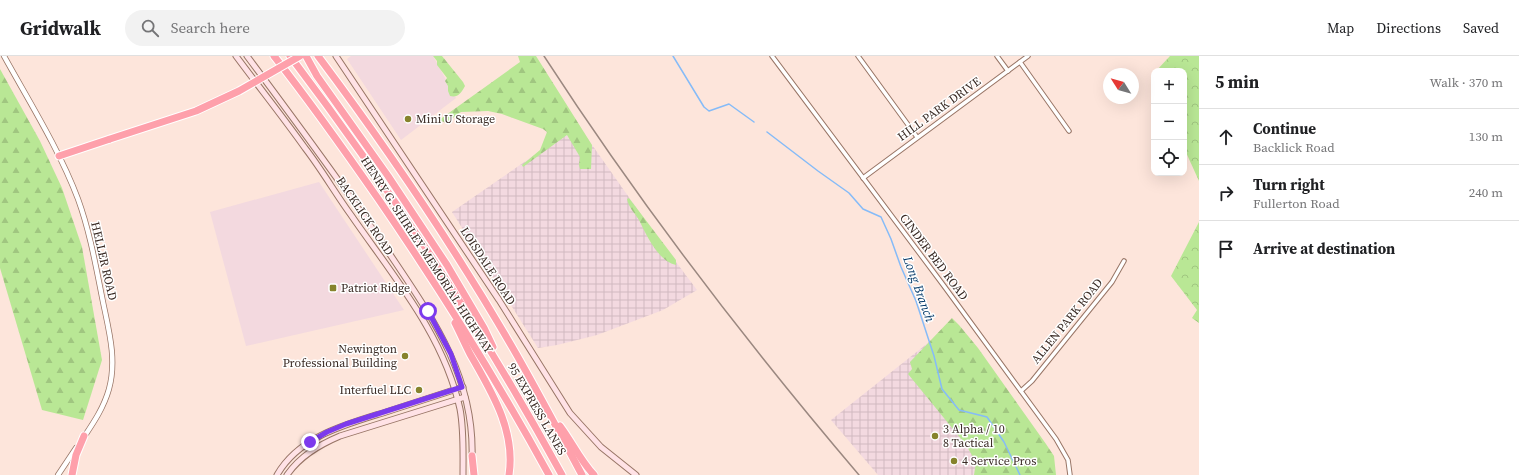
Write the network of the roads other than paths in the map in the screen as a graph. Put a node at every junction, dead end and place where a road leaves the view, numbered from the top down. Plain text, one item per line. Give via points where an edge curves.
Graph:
1 (4, 56) edge
2 (236, 56) edge
3 (247, 56) edge
4 (274, 56) edge
5 (290, 56) edge
6 (300, 56) edge
7 (306, 56) edge
8 (318, 56) edge
9 (336, 56) edge
10 (772, 56) edge
11 (858, 56) edge
12 (997, 56) edge
13 (1028, 56) edge
14 (1020, 62) junction
15 (1008, 71) junction
16 (1069, 131) dead end
17 (917, 137) junction
18 (59, 156) junction
19 (862, 178) junction
20 (1124, 261) dead end
21 (440, 292) junction
22 (462, 387) junction
23 (455, 390) junction
24 (1021, 391) junction
25 (515, 392) junction
26 (465, 397) junction
27 (457, 399) junction
28 (548, 412) junction
29 (84, 436) junction
30 (472, 456) joint
31 (58, 475) edge
32 (72, 475) edge
33 (277, 475) edge
34 (287, 475) edge
35 (463, 475) edge
36 (472, 475) edge
37 (509, 475) edge
38 (549, 475) edge
39 (562, 475) edge
40 (582, 475) edge
41 (594, 475) edge
42 (636, 475) edge
43 (1070, 475) edge

1 - 18 street, HELLER ROAD
2 - 23 main road, BACKLICK ROAD via 306,148 352,218 410,298 437,344
3 - 22 main road, BACKLICK ROAD via 339,180 428,311 451,354
4 - 21 highway, HENRY G. SHIRLEY MEMORIAL HIGHWAY via 402,233
5 - 25 highway, 95 EXPRESS LANES via 382,182
6 - 18 highway, bridge via 239,91 196,111
7 - 25 highway via 317,76 447,265 484,328
8 - 28 highway, HENRY G. SHIRLEY MEMORIAL HIGHWAY via 387,152 452,250
9 - 42 main road, LOISDALE ROAD via 499,300 570,413 601,447
10 - 19 street, CINDER BED ROAD
11 - 17 street
12 - 15 street
13 - 14 street, HILL PARK DRIVE
14 - 15 street, HILL PARK DRIVE
14 - 16 street
15 - 17 street, HILL PARK DRIVE
17 - 19 street, HILL PARK DRIVE
18 - 29 street, HELLER ROAD via 78,199 88,231 112,347 109,388 96,418
19 - 24 street, CINDER BED ROAD
20 - 24 street, ALLEN PARK ROAD via 1112,282 1032,381
21 - 37 highway via 498,405 509,440
21 - 38 highway, HENRY G. SHIRLEY MEMORIAL HIGHWAY
22 - 23 main road
22 - 26 main road, BACKLICK ROAD
23 - 27 main road, BACKLICK ROAD
23 - 33 main road via 327,432 296,452
24 - 43 street, CINDER BED ROAD via 1060,445 1068,460
25 - 39 highway, 95 EXPRESS LANES
26 - 27 main road
26 - 30 main road, BACKLICK ROAD via 471,427
27 - 34 main road via 340,436 306,455
27 - 35 main road, BACKLICK ROAD via 463,431
28 - 40 highway, HENRY G. SHIRLEY MEMORIAL HIGHWAY
28 - 41 highway via 569,437
29 - 31 street, HELLER ROAD
29 - 32 highway via 76,455
30 - 36 highway

